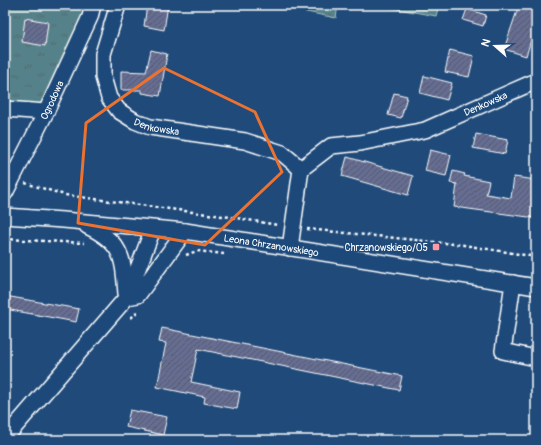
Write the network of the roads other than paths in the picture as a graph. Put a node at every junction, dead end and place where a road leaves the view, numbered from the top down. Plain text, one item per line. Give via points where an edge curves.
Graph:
1 (93, 5) edge
2 (118, 5) edge
3 (536, 81) edge
4 (5, 109) edge
5 (46, 112) junction
6 (301, 169) junction
7 (8, 187) edge
8 (5, 216) edge
9 (77, 222) junction
10 (152, 229) junction
11 (185, 232) junction
12 (290, 248) junction
13 (513, 283) junction
14 (536, 287) edge
15 (127, 297) junction
16 (536, 358) edge
17 (5, 438) edge

1 - 5 street, Ogrodowa via 90,17
2 - 6 street, Denkowska via 103,54 109,98 119,111 150,127 246,141 282,153
3 - 6 street, Denkowska via 425,130 331,146
4 - 5 street
5 - 7 street, Ogrodowa
6 - 12 street
8 - 9 street, Leona Chrzanowskiego
9 - 10 street, Leona Chrzanowskiego
9 - 15 street via 102,233 119,251
10 - 11 street, Leona Chrzanowskiego
10 - 15 street
11 - 12 street, Leona Chrzanowskiego
11 - 15 street via 138,295
12 - 13 street, Leona Chrzanowskiego
13 - 14 street, Leona Chrzanowskiego
13 - 16 street via 503,350
15 - 17 street

